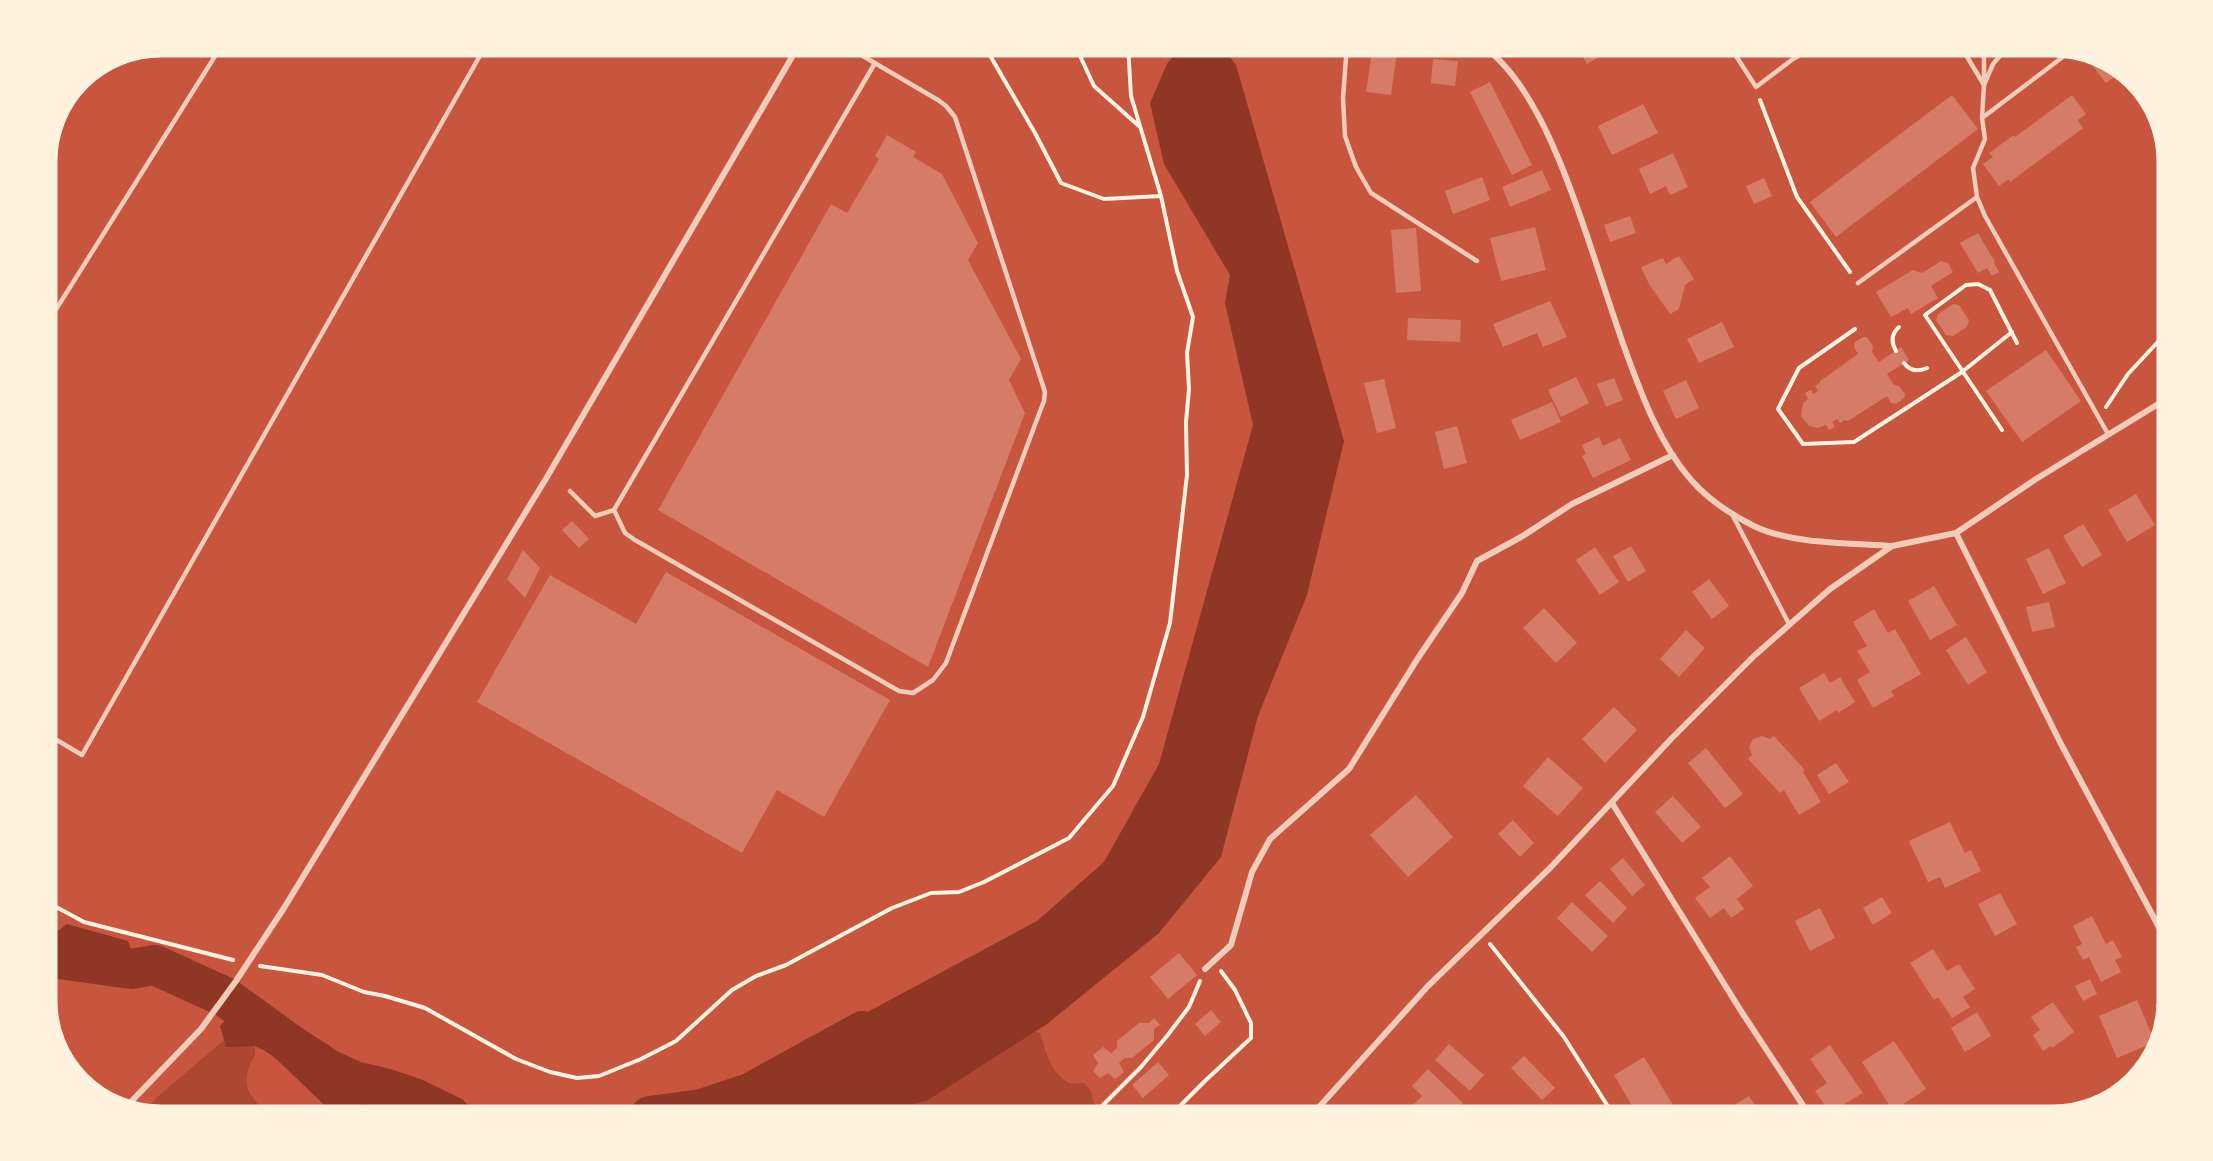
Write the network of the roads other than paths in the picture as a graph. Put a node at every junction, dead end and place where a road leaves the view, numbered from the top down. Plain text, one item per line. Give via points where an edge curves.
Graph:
1 (215, 56) edge
2 (480, 56) edge
3 (793, 56) edge
4 (863, 56) edge
5 (1346, 56) edge
6 (1494, 56) edge
7 (1736, 56) edge
8 (1798, 56) edge
9 (1967, 56) edge
10 (1984, 56) edge
11 (2000, 56) edge
12 (2064, 56) edge
13 (875, 63) junction
14 (1984, 85) junction
15 (1982, 118) junction
16 (1977, 197) junction
17 (1477, 261) dead end
18 (1858, 283) road end
19 (56, 309) edge
20 (2157, 404) edge
21 (2108, 434) junction
22 (1673, 455) junction
23 (570, 491) dead end
24 (614, 510) junction
25 (1731, 511) junction
26 (1956, 533) junction
27 (1892, 546) junction
28 (1789, 624) junction
29 (56, 740) edge
30 (1612, 803) junction
31 (2158, 925) edge
32 (1205, 969) road end
33 (131, 1101) edge
34 (1320, 1106) edge
35 (1803, 1106) edge

1 - 19 lane
2 - 29 lane via 82,755
3 - 33 street via 547,477 284,908 201,1029
4 - 13 lane
5 - 17 lane via 1345,136 1371,193
6 - 22 street via 1547,131 1638,384
7 - 8 lane via 1756,87
9 - 14 lane
10 - 14 lane
11 - 14 lane
12 - 15 lane
13 - 24 lane
13 - 24 lane via 938,100 954,117 1045,392 946,663 926,686 913,693 899,691 635,540 626,533
14 - 15 lane
15 - 16 lane via 1985,139 1973,168
16 - 18 lane
16 - 21 lane
20 - 21 street
21 - 26 street
22 - 25 street via 1700,489
22 - 32 street via 1572,504 1477,561 1462,593 1349,769 1270,839 1252,872 1231,945
23 - 24 lane via 595,516
25 - 27 street via 1773,533
25 - 28 lane
26 - 27 street
26 - 31 street via 2061,744
27 - 28 street via 1830,589
28 - 30 street via 1671,739
30 - 34 street via 1428,986
30 - 35 street

